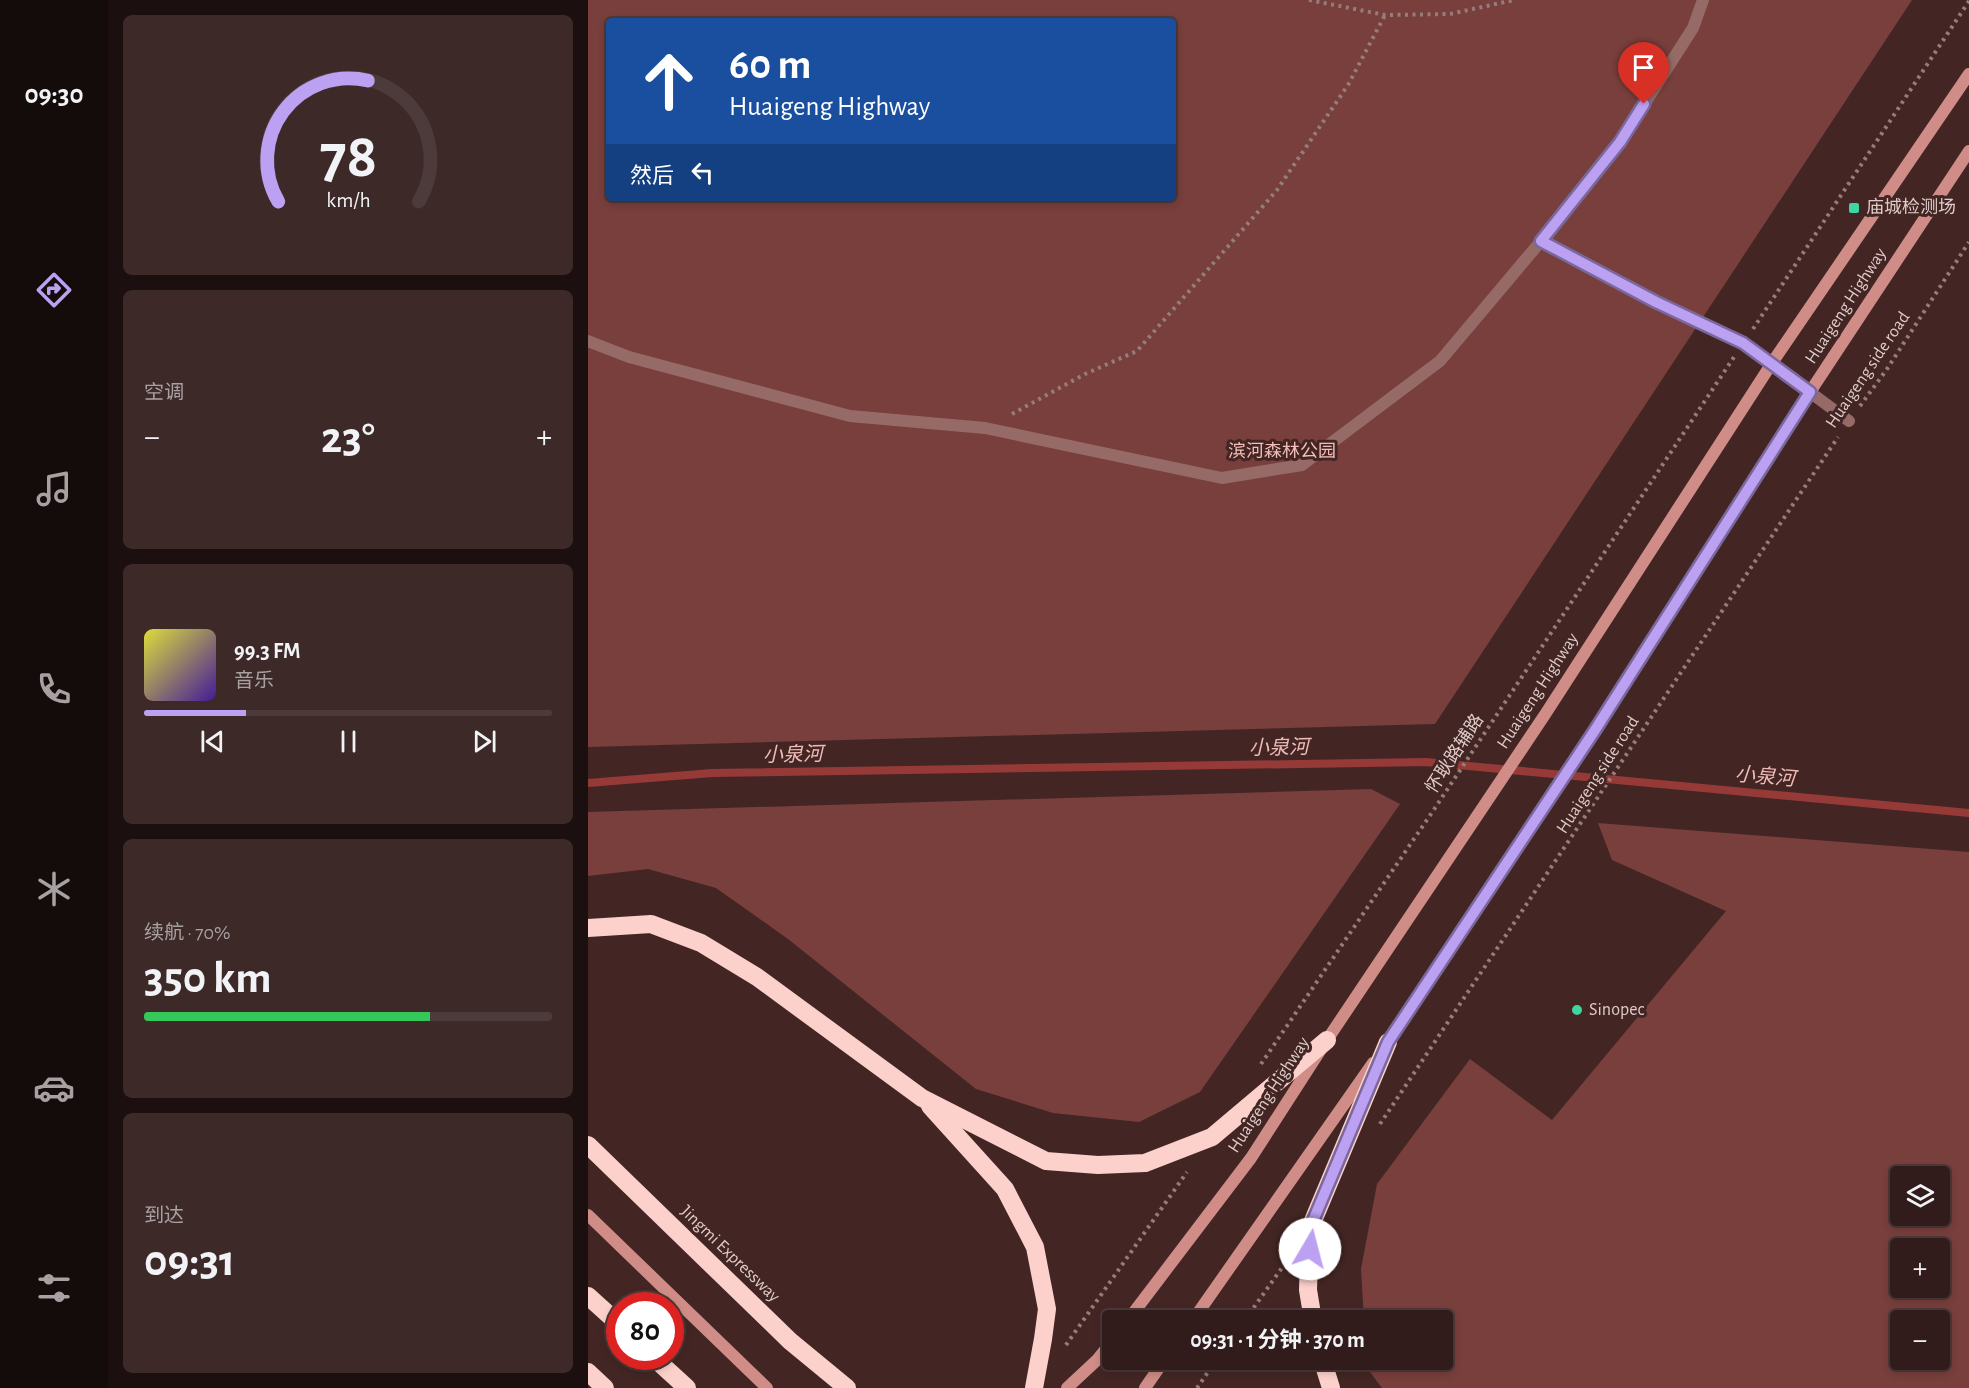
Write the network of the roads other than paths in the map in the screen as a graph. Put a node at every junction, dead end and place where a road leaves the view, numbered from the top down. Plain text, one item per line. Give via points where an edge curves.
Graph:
1 (1703, 0) edge
2 (1969, 74) edge
3 (1969, 151) edge
4 (1541, 241) junction
5 (588, 341) edge
6 (1772, 363) junction
7 (1810, 392) junction
8 (1849, 421) road end
9 (588, 928) edge
10 (1327, 1040) junction
11 (1388, 1042) junction
12 (922, 1098) junction
13 (588, 1145) edge
14 (588, 1215) edge
15 (588, 1296) edge
16 (1136, 1310) edge
17 (1199, 1310) edge
18 (1311, 1310) edge
19 (606, 1312) edge
20 (1102, 1354) edge
21 (667, 1370) edge
22 (1157, 1370) edge
23 (1325, 1370) edge
24 (588, 1372) edge
25 (605, 1388) edge
26 (687, 1388) edge
27 (768, 1388) edge
28 (848, 1388) edge
29 (1034, 1388) edge
30 (1067, 1388) edge
31 (1145, 1388) edge
32 (1331, 1388) edge

1 - 4 street via 1693,28 1620,142
2 - 6 main road, Huaigeng Highway
3 - 7 main road, Huaigeng Highway
4 - 5 street via 1440,361 1302,465 1222,478 985,428 850,416 629,357
4 - 6 street via 1743,343
6 - 7 street
6 - 10 main road, Huaigeng Highway via 1546,713
7 - 8 street
7 - 11 main road, Huaigeng Highway via 1595,730
9 - 12 highway via 651,924 700,943 757,977
10 - 12 highway via 1212,1137 1145,1163 1098,1166 1046,1161
10 - 16 main road, Huaigeng Highway via 1251,1158
11 - 17 main road, Huaigeng Highway
11 - 18 highway via 1310,1228 1308,1290
12 - 29 highway via 1005,1189 1035,1247 1047,1309
13 - 28 highway, Jingmi Expressway via 790,1341
14 - 27 main road
15 - 19 highway
20 - 30 main road
21 - 26 highway
22 - 31 main road
23 - 32 highway
24 - 25 highway

